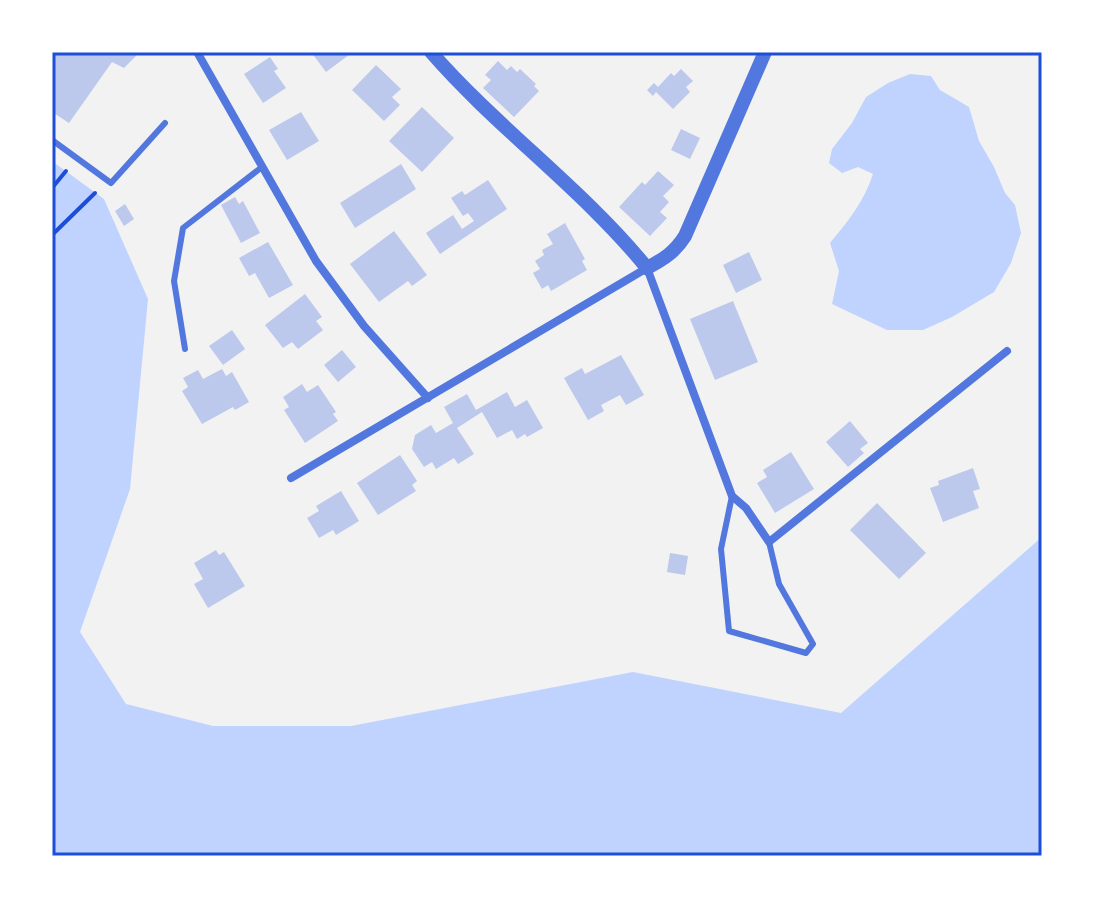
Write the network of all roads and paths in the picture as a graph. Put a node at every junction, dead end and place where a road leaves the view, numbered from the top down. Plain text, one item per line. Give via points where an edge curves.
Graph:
1 (197, 52) edge
2 (431, 52) edge
3 (765, 52) edge
4 (165, 123) dead end
5 (52, 140) edge
6 (262, 167) junction
7 (66, 171) dead end
8 (52, 188) edge
9 (95, 193) dead end
10 (52, 235) edge
11 (647, 268) junction
12 (185, 349) dead end
13 (1007, 351) dead end
14 (428, 398) junction
15 (291, 478) dead end
16 (732, 496) junction
17 (769, 542) junction

1 - 6 street
2 - 11 street via 623,238
3 - 11 street via 685,236 668,256
4 - 5 lane via 111,183
6 - 12 lane via 183,228 174,281
6 - 14 street via 329,279
7 - 8 path
9 - 10 path
11 - 14 street
11 - 16 street
13 - 17 street
14 - 15 street
16 - 17 street
16 - 17 lane via 721,549 729,631 806,653 813,644 779,584

